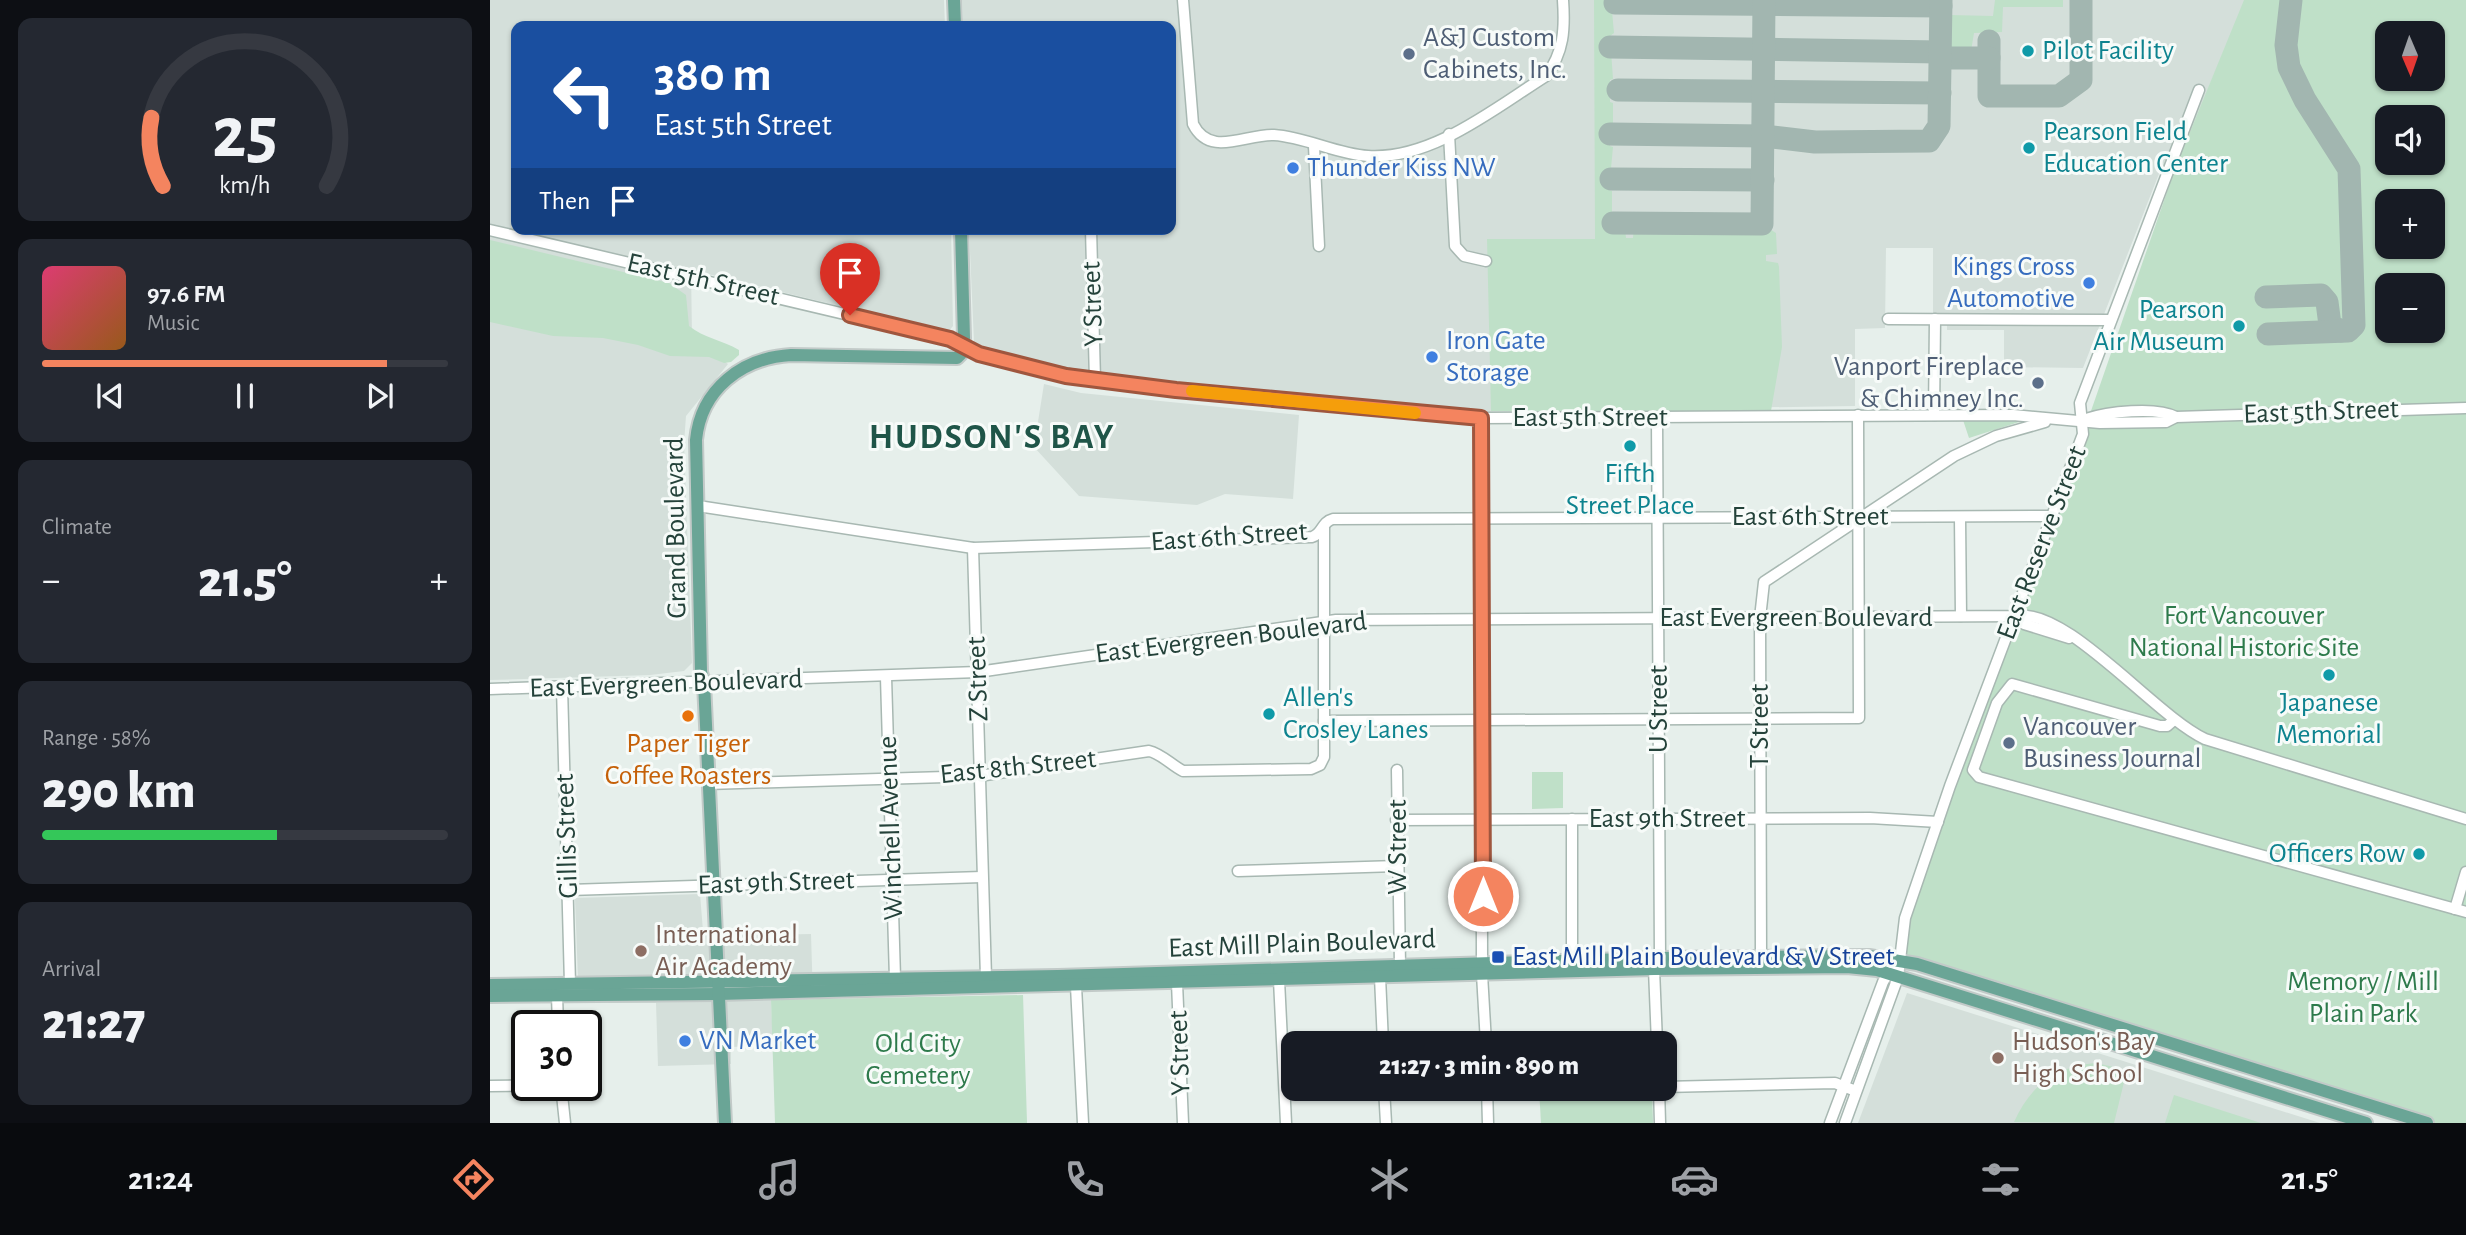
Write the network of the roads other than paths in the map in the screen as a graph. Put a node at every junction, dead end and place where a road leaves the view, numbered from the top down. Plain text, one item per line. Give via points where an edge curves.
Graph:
1 (954, 0) edge
2 (1183, 0) edge
3 (1563, 0) edge
4 (955, 21) edge
5 (2199, 90) dead end
6 (1449, 134) junction
7 (1314, 146) junction
8 (490, 230) edge
9 (511, 235) edge
10 (511, 235) edge
11 (961, 235) edge
12 (1091, 235) edge
13 (1319, 246) dead end
14 (1486, 261) dead end
15 (1888, 319) dead end
16 (1935, 319) junction
17 (2111, 320) junction
18 (964, 346) junction
19 (1095, 380) junction
20 (2466, 408) edge
21 (1858, 415) junction
22 (1934, 415) junction
23 (1481, 418) junction
24 (1657, 418) junction
25 (2082, 420) junction
26 (2052, 421) junction
27 (698, 506) junction
28 (2052, 516) junction
29 (1658, 517) junction
30 (1859, 517) junction
31 (1482, 518) junction
32 (1960, 518) junction
33 (1324, 524) junction
34 (973, 548) junction
35 (1961, 616) junction
36 (2015, 616) junction
37 (1860, 617) junction
38 (1659, 618) junction
39 (1760, 618) junction
40 (1482, 620) junction
41 (1325, 622) junction
42 (978, 672) junction
43 (886, 677) junction
44 (704, 683) junction
45 (562, 687) junction
46 (490, 690) edge
47 (1659, 718) junction
48 (1759, 718) junction
49 (1482, 719) junction
50 (2174, 720) junction
51 (1324, 721) junction
52 (1397, 770) dead end
53 (979, 776) junction
54 (889, 778) junction
55 (708, 784) junction
56 (1572, 819) junction
57 (1659, 819) junction
58 (1760, 819) junction
59 (2466, 819) edge
60 (1396, 820) junction
61 (1483, 820) junction
62 (1938, 822) junction
63 (1397, 866) junction
64 (1238, 871) dead end
65 (2466, 872) edge
66 (982, 877) junction
67 (892, 879) junction
68 (712, 885) junction
69 (569, 890) junction
70 (2461, 910) edge
71 (1760, 956) junction
72 (1898, 959) junction
73 (1572, 960) junction
74 (1657, 963) junction
75 (1400, 965) junction
76 (1482, 968) junction
77 (1892, 975) junction
78 (986, 977) junction
79 (1380, 977) junction
80 (895, 978) junction
81 (1279, 980) junction
82 (1177, 983) junction
83 (570, 984) junction
84 (490, 985) edge
85 (1076, 986) junction
86 (719, 988) junction
87 (557, 995) junction
88 (490, 996) edge
89 (557, 1010) edge
90 (1382, 1031) edge
91 (1485, 1031) edge
92 (1657, 1031) edge
93 (490, 1086) edge
94 (511, 1086) edge
95 (1844, 1086) junction
96 (1677, 1087) edge
97 (1856, 1091) junction
98 (563, 1101) edge
99 (1385, 1101) edge
100 (1487, 1101) edge
101 (1659, 1101) edge
102 (565, 1123) edge
103 (725, 1123) edge
104 (1083, 1123) edge
105 (1183, 1123) edge
106 (1286, 1123) edge
107 (1386, 1123) edge
108 (1488, 1123) edge
109 (1660, 1123) edge
110 (1830, 1123) edge
111 (1845, 1123) edge
112 (2366, 1123) edge
113 (2427, 1123) edge

1 - 4 main road
2 - 7 street via 1193,124 1199,137 1223,142 1272,135
3 - 6 street via 1562,43 1557,62 1546,76
5 - 17 street, East Reserve Street
6 - 7 street via 1389,156
6 - 14 street via 1455,246 1464,256
7 - 13 street
8 - 10 street, East 5th Street
9 - 18 street, East 5th Street
11 - 18 main road
12 - 19 street, Y Street
15 - 16 street
16 - 17 street
16 - 22 street
17 - 25 street, East Reserve Street via 2080,402
18 - 19 street, East 5th Street via 1009,363
18 - 27 main road, Grand Boulevard via 951,360 791,355 738,370 715,391 699,419
19 - 23 street, East 5th Street
20 - 25 street, East 5th Street via 2176,417 2166,422
21 - 22 street, East 5th Street
21 - 24 street, East 5th Street
21 - 30 street
22 - 26 street, East 5th Street via 2013,415
23 - 24 street, East 5th Street
23 - 31 street
24 - 29 street, U Street
25 - 26 street, East 5th Street
25 - 28 street, East Reserve Street via 2084,433
26 - 30 street via 1996,436 1954,456
27 - 34 street, East 6th Street
27 - 44 main road, Grand Boulevard
28 - 32 street, East 6th Street
28 - 36 street, East Reserve Street
29 - 30 street, East 6th Street
29 - 31 street, East 6th Street
29 - 38 street, U Street
30 - 32 street, East 6th Street
30 - 37 street
30 - 39 street, T Street via 1766,580
31 - 33 street, East 6th Street via 1333,519
31 - 40 street
32 - 35 street
33 - 34 street, East 6th Street via 1312,537
33 - 41 street
34 - 42 street, Z Street
35 - 36 street, East Evergreen Boulevard
35 - 37 street, East Evergreen Boulevard
36 - 50 street, East Evergreen Boulevard via 2028,614 2053,622
36 - 62 street, East Reserve Street
37 - 39 street, East Evergreen Boulevard
37 - 48 street via 1859,718
38 - 39 street, East Evergreen Boulevard
38 - 40 street, East Evergreen Boulevard
38 - 47 street, U Street
39 - 48 street, T Street
40 - 41 street, East Evergreen Boulevard
40 - 49 street
41 - 42 street, East Evergreen Boulevard
41 - 51 street
42 - 43 street, East Evergreen Boulevard
42 - 53 street, Z Street
43 - 44 street, East Evergreen Boulevard
43 - 54 street, Winchell Avenue
44 - 45 street, East Evergreen Boulevard
44 - 55 main road, Grand Boulevard
45 - 46 street, East Evergreen Boulevard
45 - 69 street, Gillis Street
47 - 48 street
47 - 49 street
47 - 57 street, U Street
48 - 58 street, T Street
49 - 51 street
49 - 61 street
50 - 59 street, East Evergreen Boulevard via 2205,740
50 - 70 street via 2160,726 2012,684 1997,702 1974,764 1979,777
51 - 53 street, East 8th Street via 1324,757 1311,769 1183,771 1149,751
52 - 60 street, W Street
53 - 54 street, East 8th Street
53 - 66 street, Z Street
54 - 55 street, East 8th Street
54 - 67 street, Winchell Avenue
55 - 68 main road, Grand Boulevard
56 - 57 street, East 9th Street
56 - 61 street, East 9th Street
56 - 73 street
57 - 58 street, East 9th Street
57 - 74 street, U Street
58 - 62 street, East 9th Street
58 - 71 street, T Street
60 - 61 street, East 9th Street
60 - 63 street, W Street
61 - 76 street
62 - 72 street, East Reserve Street via 1905,918
63 - 64 street
63 - 75 street, W Street
65 - 70 street
66 - 67 street, East 9th Street
66 - 78 street, Z Street
67 - 68 street, East 9th Street
67 - 80 street, Winchell Avenue
68 - 69 street, East 9th Street
68 - 86 main road, Grand Boulevard
69 - 83 street, Gillis Street
71 - 72 main road, East Mill Plain Boulevard
71 - 74 main road, East Mill Plain Boulevard
72 - 77 street, East Reserve Street
72 - 113 main road, East Mill Plain Boulevard
73 - 74 main road, East Mill Plain Boulevard
73 - 76 main road, East Mill Plain Boulevard
74 - 76 main road, East Mill Plain Boulevard
74 - 77 main road, East Mill Plain Boulevard via 1847,967
74 - 92 street, U Street
75 - 76 main road, East Mill Plain Boulevard
75 - 78 main road, East Mill Plain Boulevard
76 - 79 main road, East Mill Plain Boulevard
76 - 91 street
77 - 95 street, East Reserve Street
77 - 97 street, East Reserve Street
77 - 112 main road, East Mill Plain Boulevard
78 - 80 main road, East Mill Plain Boulevard
79 - 81 main road, East Mill Plain Boulevard
79 - 90 street
80 - 86 main road, East Mill Plain Boulevard
81 - 82 main road, East Mill Plain Boulevard
81 - 106 street
82 - 85 main road, East Mill Plain Boulevard
82 - 105 street, Y Street
83 - 84 main road, East Mill Plain Boulevard
83 - 86 main road, East Mill Plain Boulevard
85 - 86 main road, East Mill Plain Boulevard
85 - 104 street
86 - 87 main road, East Mill Plain Boulevard
86 - 103 main road, Grand Boulevard
87 - 88 main road, East Mill Plain Boulevard
87 - 89 street
93 - 94 street
95 - 96 street
95 - 97 street
95 - 110 street, East Reserve Street
97 - 111 street, East Reserve Street
98 - 102 street
99 - 107 street
100 - 108 street
101 - 109 street

